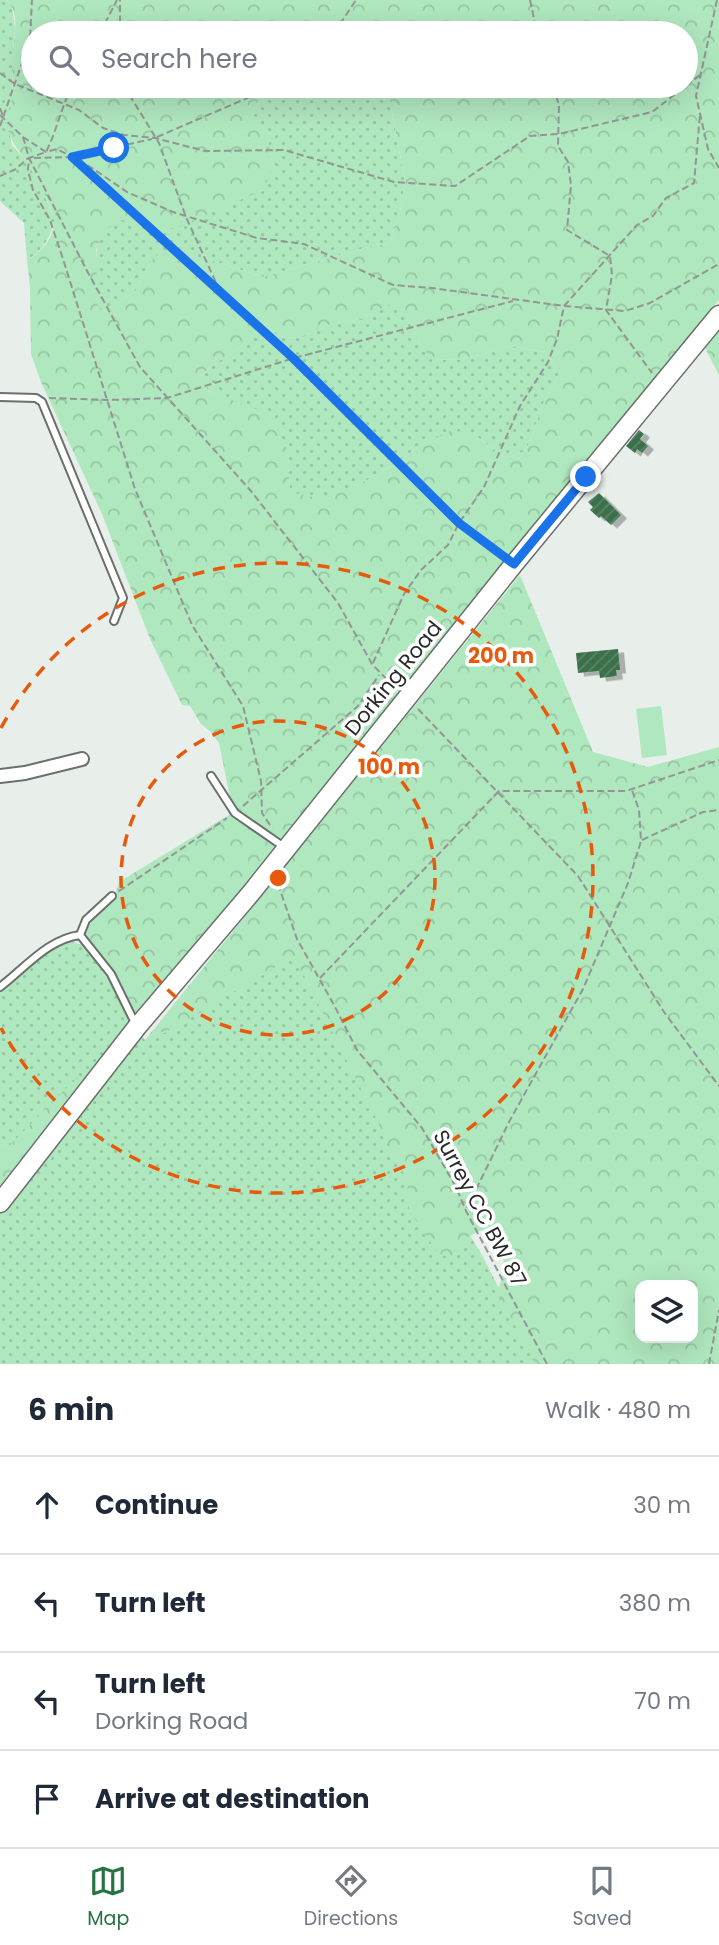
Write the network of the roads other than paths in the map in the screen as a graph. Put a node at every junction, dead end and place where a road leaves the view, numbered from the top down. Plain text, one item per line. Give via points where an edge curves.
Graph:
1 (719, 315) edge
2 (0, 397) edge
3 (114, 621) dead end
4 (82, 759) dead end
5 (0, 776) edge
6 (211, 776) dead end
7 (286, 848) junction
8 (112, 896) road end
9 (80, 935) junction
10 (0, 987) edge
11 (137, 1027) junction
12 (0, 1203) edge

1 - 7 main road, Dorking Road
2 - 3 lane via 42,402 123,598
4 - 5 street
6 - 7 lane via 235,813
7 - 11 main road, Dorking Road
8 - 9 lane via 86,920
9 - 10 lane via 49,946
9 - 11 lane via 111,974
11 - 12 main road, Dorking Road

